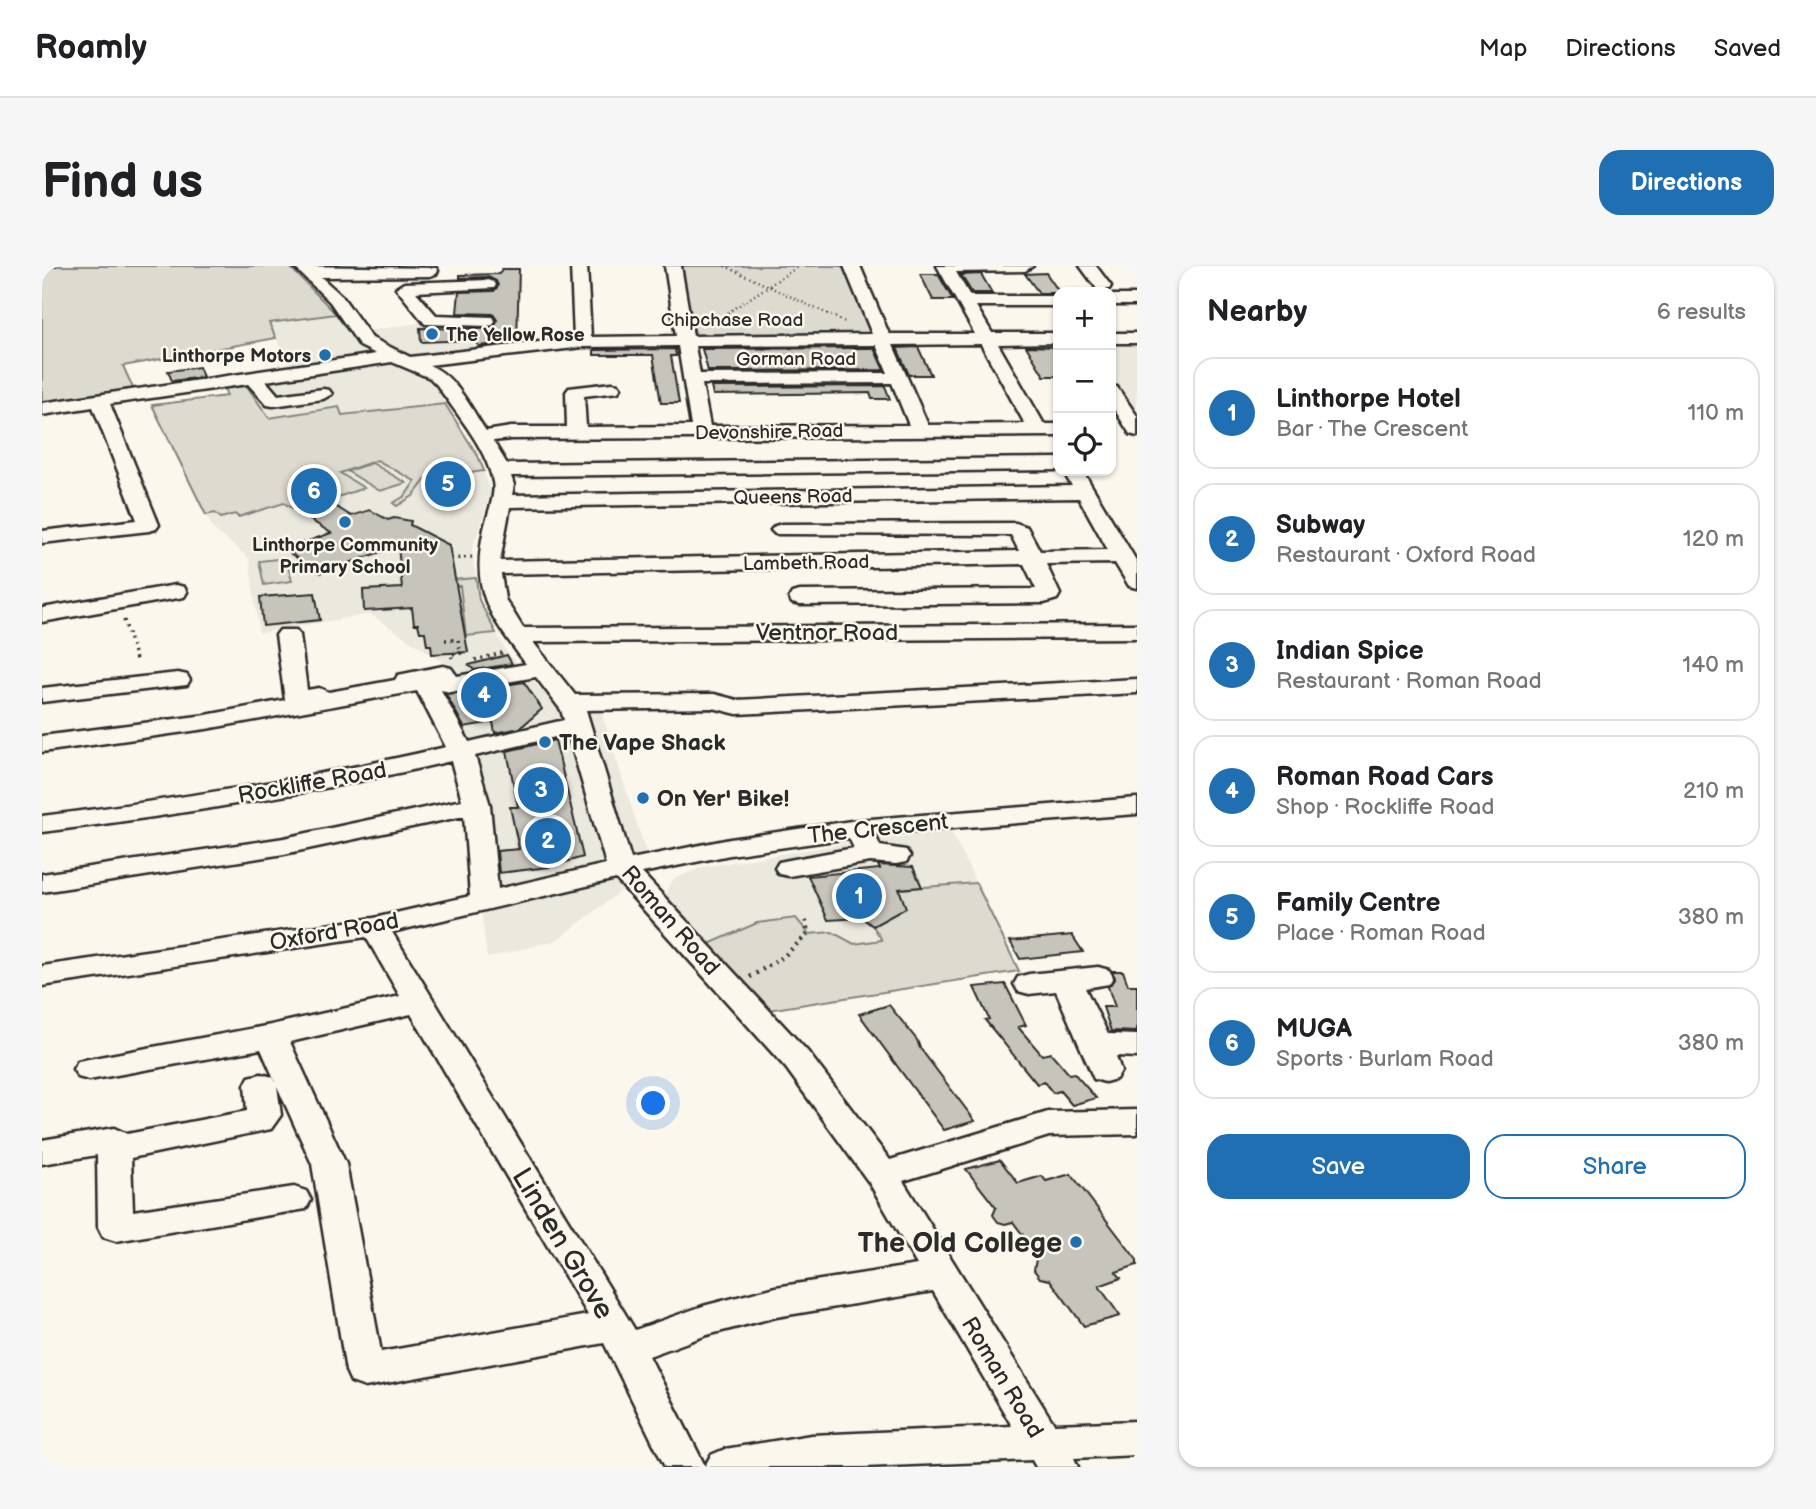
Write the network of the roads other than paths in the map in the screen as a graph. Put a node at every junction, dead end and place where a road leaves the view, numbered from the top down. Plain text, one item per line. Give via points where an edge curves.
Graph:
1 (579, 266) edge
2 (673, 266) edge
3 (852, 266) edge
4 (1025, 266) edge
5 (1088, 266) edge
6 (945, 267) edge
7 (304, 269) edge
8 (992, 284) edge
9 (1103, 287) edge
10 (1116, 295) edge
11 (1053, 299) edge
12 (1137, 300) edge
13 (964, 301) junction
14 (1053, 338) edge
15 (1116, 338) edge
16 (1137, 338) edge
17 (883, 339) junction
18 (985, 339) junction
19 (685, 341) junction
20 (583, 342) junction
21 (485, 353) junction
22 (401, 360) junction
23 (253, 378) junction
24 (900, 378) junction
25 (692, 379) junction
26 (612, 388) dead end
27 (323, 394) dead end
28 (1116, 398) edge
29 (99, 400) junction
30 (42, 409) edge
31 (920, 429) junction
32 (1137, 429) edge
33 (1116, 430) edge
34 (701, 431) junction
35 (751, 431) junction
36 (577, 432) junction
37 (1051, 433) edge
38 (481, 437) junction
39 (1053, 464) edge
40 (762, 467) junction
41 (499, 470) junction
42 (1076, 476) edge
43 (1085, 492) junction
44 (773, 496) junction
45 (502, 501) junction
46 (782, 530) junction
47 (42, 537) edge
48 (1122, 556) junction
49 (1033, 558) junction
50 (791, 562) junction
51 (481, 563) junction
52 (1137, 581) edge
53 (176, 592) dead end
54 (800, 598) junction
55 (42, 615) edge
56 (1137, 631) edge
57 (808, 632) junction
58 (288, 635) dead end
59 (511, 644) junction
60 (541, 669) junction
61 (178, 680) dead end
62 (1137, 686) edge
63 (42, 695) edge
64 (574, 713) junction
65 (42, 744) edge
66 (461, 751) junction
67 (477, 805) junction
68 (1137, 806) edge
69 (42, 824) edge
70 (858, 828) junction
71 (789, 868) dead end
72 (622, 869) junction
73 (42, 883) edge
74 (485, 900) junction
75 (374, 927) junction
76 (42, 976) edge
77 (1098, 977) dead end
78 (1066, 981) junction
79 (1029, 984) dead end
80 (419, 1003) junction
81 (271, 1036) junction
82 (1137, 1046) edge
83 (89, 1069) dead end
84 (261, 1085) dead end
85 (1137, 1122) edge
86 (114, 1149) junction
87 (42, 1152) edge
88 (882, 1175) junction
89 (294, 1199) dead end
90 (941, 1275) junction
91 (620, 1338) junction
92 (1137, 1438) edge
93 (1050, 1454) edge
94 (814, 1459) edge
95 (685, 1467) edge
96 (725, 1467) edge

1 - 20 street
2 - 19 street
3 - 17 street
4 - 8 street
5 - 9 street
6 - 8 street
6 - 13 street
7 - 21 street via 488,296
7 - 22 street, Roman Road via 336,299 366,342
8 - 11 street
8 - 13 street
10 - 12 street
13 - 18 street
14 - 18 street, Chipchase Road
15 - 16 street
17 - 18 street, Chipchase Road
17 - 19 street, Chipchase Road
17 - 24 street
18 - 37 street
19 - 20 street, Chipchase Road
19 - 25 street
20 - 21 street, Chipchase Road
21 - 22 street, Chipchase Road
22 - 23 street, Chipchase Road
22 - 38 street, Roman Road via 436,374
23 - 27 street via 273,401
23 - 29 street, Chipchase Road
24 - 25 street, Gorman Road
24 - 31 street
25 - 34 street
26 - 36 street via 575,392
28 - 32 street
29 - 30 street, Chipchase Road
29 - 47 street via 149,525
31 - 35 street, Devonshire Road
31 - 37 street, Devonshire Road
32 - 33 street
34 - 35 street, Devonshire Road
34 - 36 street, Devonshire Road
35 - 40 street
36 - 38 street, Devonshire Road
38 - 41 street, Roman Road
39 - 40 street
40 - 41 street
40 - 44 street
41 - 45 street, Roman Road via 504,485
42 - 43 street
43 - 44 street, Queens Road
43 - 48 street
44 - 45 street, Queens Road
44 - 46 street
45 - 51 street, Roman Road via 490,551
46 - 49 street via 1007,527 1020,531
46 - 50 street
48 - 49 street, Lambeth Road
48 - 52 street
49 - 50 street, Lambeth Road
49 - 54 street via 1047,596
50 - 51 street, Lambeth Road
50 - 54 street
51 - 59 street, Roman Road
53 - 55 street via 122,610
54 - 57 street
56 - 57 street, Ventnor Road
57 - 59 street, Ventnor Road
58 - 60 street via 296,699 443,673 450,685
59 - 60 street, Roman Road
60 - 64 street, Roman Road
61 - 63 street via 136,673
62 - 64 street, Rockliffe Road via 737,707 674,700
64 - 66 street, Rockliffe Road
64 - 72 street, Roman Road
65 - 66 street via 206,722 425,682
66 - 67 street
66 - 69 street, Rockliffe Road via 358,775
67 - 73 street via 284,846
67 - 74 street
68 - 70 street, The Crescent
70 - 71 street via 883,855
70 - 72 street, The Crescent
72 - 74 street, Oxford Road
72 - 88 street, Roman Road via 797,1060
74 - 75 street, Oxford Road
75 - 76 street, Oxford Road
75 - 80 street, Linden Grove
77 - 78 street
78 - 79 street
78 - 82 street via 1101,1058
80 - 81 street
80 - 91 street, Linden Grove
81 - 83 street
81 - 91 street via 329,1164 365,1371
84 - 86 street via 264,1115 259,1121
85 - 88 street via 1048,1124
86 - 87 street via 114,1140
86 - 89 street via 116,1227
88 - 90 street, Roman Road
90 - 91 street via 776,1302
90 - 93 street, Roman Road
91 - 95 street, Linden Grove
92 - 93 street
93 - 94 street
94 - 96 street

